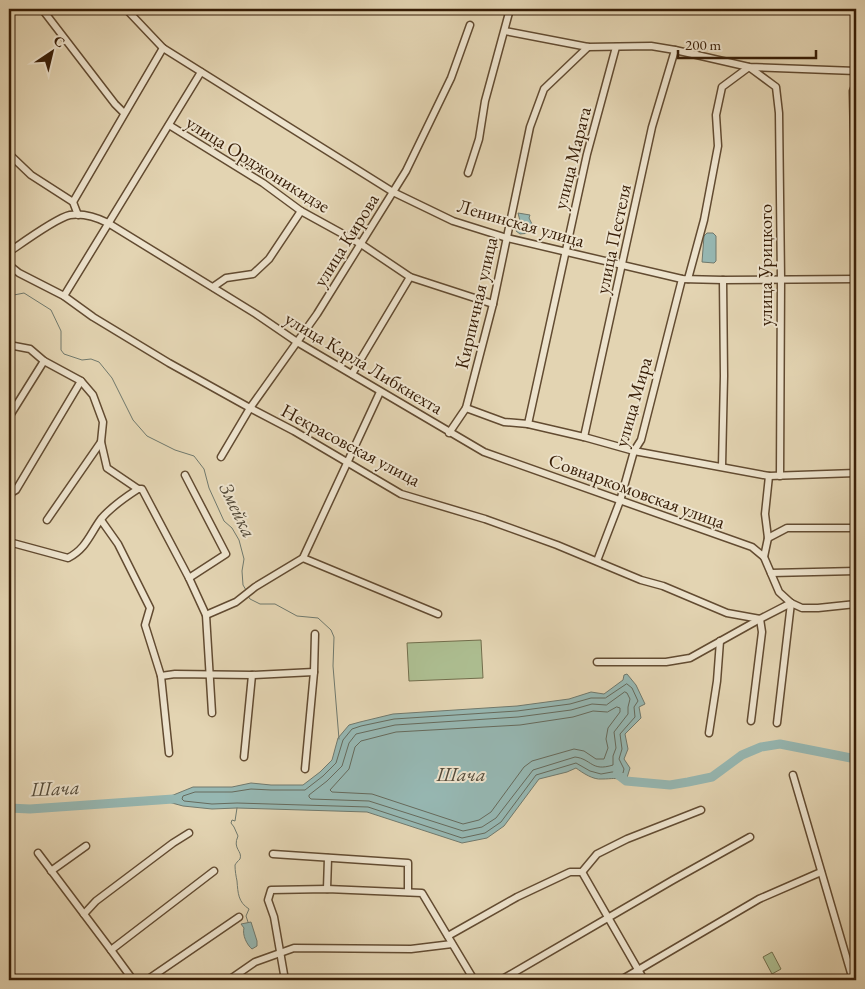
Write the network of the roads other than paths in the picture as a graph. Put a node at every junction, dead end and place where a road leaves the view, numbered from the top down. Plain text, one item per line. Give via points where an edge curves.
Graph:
1 (42, 9) edge
2 (126, 9) edge
3 (510, 9) edge
4 (470, 24) dead end
5 (505, 31) junction
6 (588, 47) junction
7 (616, 47) junction
8 (163, 48) junction
9 (675, 50) junction
10 (749, 67) junction
11 (856, 71) edge
12 (201, 72) junction
13 (856, 83) edge
14 (124, 112) junction
15 (169, 125) junction
16 (9, 154) edge
17 (468, 173) dead end
18 (393, 192) junction
19 (73, 202) junction
20 (300, 211) junction
21 (78, 214) junction
22 (108, 223) junction
23 (508, 238) junction
24 (361, 244) junction
25 (9, 252) edge
26 (565, 252) junction
27 (9, 265) edge
28 (623, 265) junction
29 (410, 277) junction
30 (685, 279) junction
31 (781, 279) junction
32 (856, 279) edge
33 (722, 280) junction
34 (213, 287) junction
35 (64, 296) junction
36 (493, 304) junction
37 (297, 342) junction
38 (9, 345) edge
39 (44, 361) junction
40 (352, 374) junction
41 (82, 380) junction
42 (380, 392) junction
43 (250, 408) junction
44 (466, 408) junction
45 (856, 415) edge
46 (9, 417) edge
47 (528, 424) junction
48 (449, 433) junction
49 (584, 436) junction
50 (101, 442) junction
51 (634, 450) junction
52 (221, 457) dead end
53 (348, 463) junction
54 (722, 466) junction
55 (856, 473) edge
56 (184, 475) dead end
57 (769, 476) junction
58 (780, 476) junction
59 (138, 489) junction
60 (9, 494) edge
61 (620, 501) junction
62 (47, 520) dead end
63 (101, 520) junction
64 (856, 528) edge
65 (768, 538) junction
66 (9, 542) edge
67 (764, 557) junction
68 (303, 558) junction
69 (597, 561) junction
70 (856, 571) edge
71 (771, 573) junction
72 (189, 578) junction
73 (792, 603) junction
74 (856, 604) edge
75 (438, 614) dead end
76 (206, 615) junction
77 (760, 619) junction
78 (315, 634) dead end
79 (720, 641) junction
80 (597, 662) dead end
81 (314, 672) junction
82 (210, 674) junction
83 (252, 674) junction
84 (161, 676) junction
85 (212, 713) dead end
86 (751, 721) dead end
87 (777, 723) dead end
88 (709, 733) dead end
89 (169, 753) dead end
90 (244, 757) dead end
91 (305, 769) dead end
92 (793, 775) dead end
93 (701, 810) dead end
94 (189, 833) dead end
95 (750, 837) dead end
96 (86, 846) dead end
97 (38, 853) dead end
98 (273, 854) dead end
99 (328, 858) junction
100 (51, 871) junction
101 (214, 871) dead end
102 (582, 872) junction
103 (821, 872) junction
104 (327, 889) junction
105 (408, 892) junction
106 (84, 914) junction
107 (239, 916) dead end
108 (609, 918) junction
109 (448, 936) junction
110 (452, 944) junction
111 (110, 950) junction
112 (280, 953) junction
113 (637, 970) junction
114 (9, 973) edge
115 (132, 979) edge
116 (15, 980) edge
117 (123, 980) edge
118 (147, 980) edge
119 (229, 980) edge
120 (285, 980) edge
121 (474, 980) edge
122 (501, 980) edge
123 (621, 980) edge
124 (644, 980) edge
125 (852, 980) edge

1 - 14 street
2 - 8 street, Ленинская улица
3 - 5 street
4 - 18 street, улица Кирова via 451,78
5 - 6 street
5 - 17 street
6 - 7 street
6 - 23 street, Кирпичная улица via 544,89 530,127
7 - 9 street via 651,46
7 - 26 street, улица Марата
8 - 12 street, Ленинская улица
8 - 14 street
9 - 10 street
9 - 28 street, улица Пестеля via 652,127
10 - 11 street
10 - 30 street, улица Мира via 722,87 716,115 718,146 704,220
10 - 31 street, улица Урицкого via 776,87
12 - 15 street
12 - 18 street, Ленинская улица
13 - 32 street via 853,91
14 - 19 street
15 - 20 street, улица Орджоникидзе via 263,183
15 - 22 street
16 - 19 street via 31,175
18 - 23 street, Ленинская улица via 453,221
18 - 24 street, улица Кирова
19 - 21 street
20 - 24 street, улица Орджоникидзе
20 - 34 street via 269,260 253,274 226,278
21 - 22 street, улица Карла Либкнехта
21 - 25 street via 68,215
22 - 34 street, улица Карла Либкнехта
22 - 35 street
23 - 26 street, Ленинская улица
23 - 36 street, Кирпичная улица
24 - 29 street, улица Орджоникидзе
24 - 37 street, улица Кирова
26 - 28 street, Ленинская улица
26 - 47 street, улица Марата
27 - 35 street, Некрасовская улица
28 - 30 street, Ленинская улица
28 - 49 street, улица Пестеля
29 - 36 street, улица Орджоникидзе
29 - 40 street
30 - 33 street, Ленинская улица
30 - 51 street, улица Мира via 640,440
31 - 32 street, Ленинская улица
31 - 33 street, Ленинская улица
31 - 58 street, улица Урицкого
32 - 45 street
33 - 54 street
34 - 37 street, улица Карла Либкнехта
35 - 43 street, Некрасовская улица via 93,317
36 - 44 street, Кирпичная улица
37 - 40 street, улица Карла Либкнехта
37 - 43 street, улица Кирова
38 - 39 street via 30,349
39 - 41 street
39 - 46 street
40 - 42 street, улица Карла Либкнехта
41 - 50 street via 93,395 103,422
41 - 60 street via 16,490
42 - 48 street, улица Карла Либкнехта
42 - 53 street
43 - 52 street, улица Кирова
43 - 53 street, Некрасовская улица
44 - 47 street, улица Карла Либкнехта via 504,422
44 - 48 street, улица Карла Либкнехта
47 - 49 street, улица Карла Либкнехта
48 - 61 street, Совнаркомовская улица via 484,452
49 - 51 street, улица Карла Либкнехта
50 - 59 street via 107,468
50 - 62 street
51 - 54 street, улица Карла Либкнехта
51 - 61 street, улица Мира
53 - 68 street
53 - 69 street, Некрасовская улица via 401,494 485,519
54 - 57 street, улица Карла Либкнехта
55 - 58 street, улица Карла Либкнехта
56 - 72 street via 226,554
57 - 58 street, улица Карла Либкнехта
57 - 65 street via 765,514
59 - 63 street via 118,502
59 - 72 street via 142,489
61 - 67 street, Совнаркомовская улица via 752,547
61 - 69 street, улица Мира
63 - 66 street via 85,546 68,558
63 - 84 street via 118,544 150,608 145,625
64 - 65 street via 787,528
65 - 67 street
67 - 71 street
68 - 75 street
68 - 76 street via 239,600
69 - 77 street, Некрасовская улица via 726,613
70 - 71 street
71 - 73 street via 780,592
72 - 76 street
73 - 74 street via 802,608
73 - 77 street
73 - 87 street
76 - 82 street
77 - 79 street
77 - 86 street via 762,632
78 - 81 street
79 - 80 street via 690,658 666,662
79 - 88 street
81 - 83 street
81 - 91 street
82 - 83 street
82 - 84 street
82 - 85 street
83 - 90 street
84 - 89 street
92 - 103 street
93 - 102 street via 597,854
94 - 106 street via 96,901
95 - 108 street
96 - 100 street
97 - 100 street
98 - 99 street
99 - 104 street
99 - 105 street via 408,863
100 - 106 street
101 - 111 street
102 - 108 street
102 - 109 street via 570,872 517,896
103 - 113 street via 759,899
103 - 125 street
104 - 105 street
104 - 112 street via 271,890 268,900
105 - 109 street via 422,892
106 - 111 street
107 - 118 street
108 - 113 street
108 - 122 street
109 - 110 street
110 - 112 street via 411,949 294,948
110 - 121 street
111 - 115 street
112 - 119 street via 255,962
112 - 120 street
113 - 123 street
113 - 124 street
114 - 116 street
115 - 117 street

